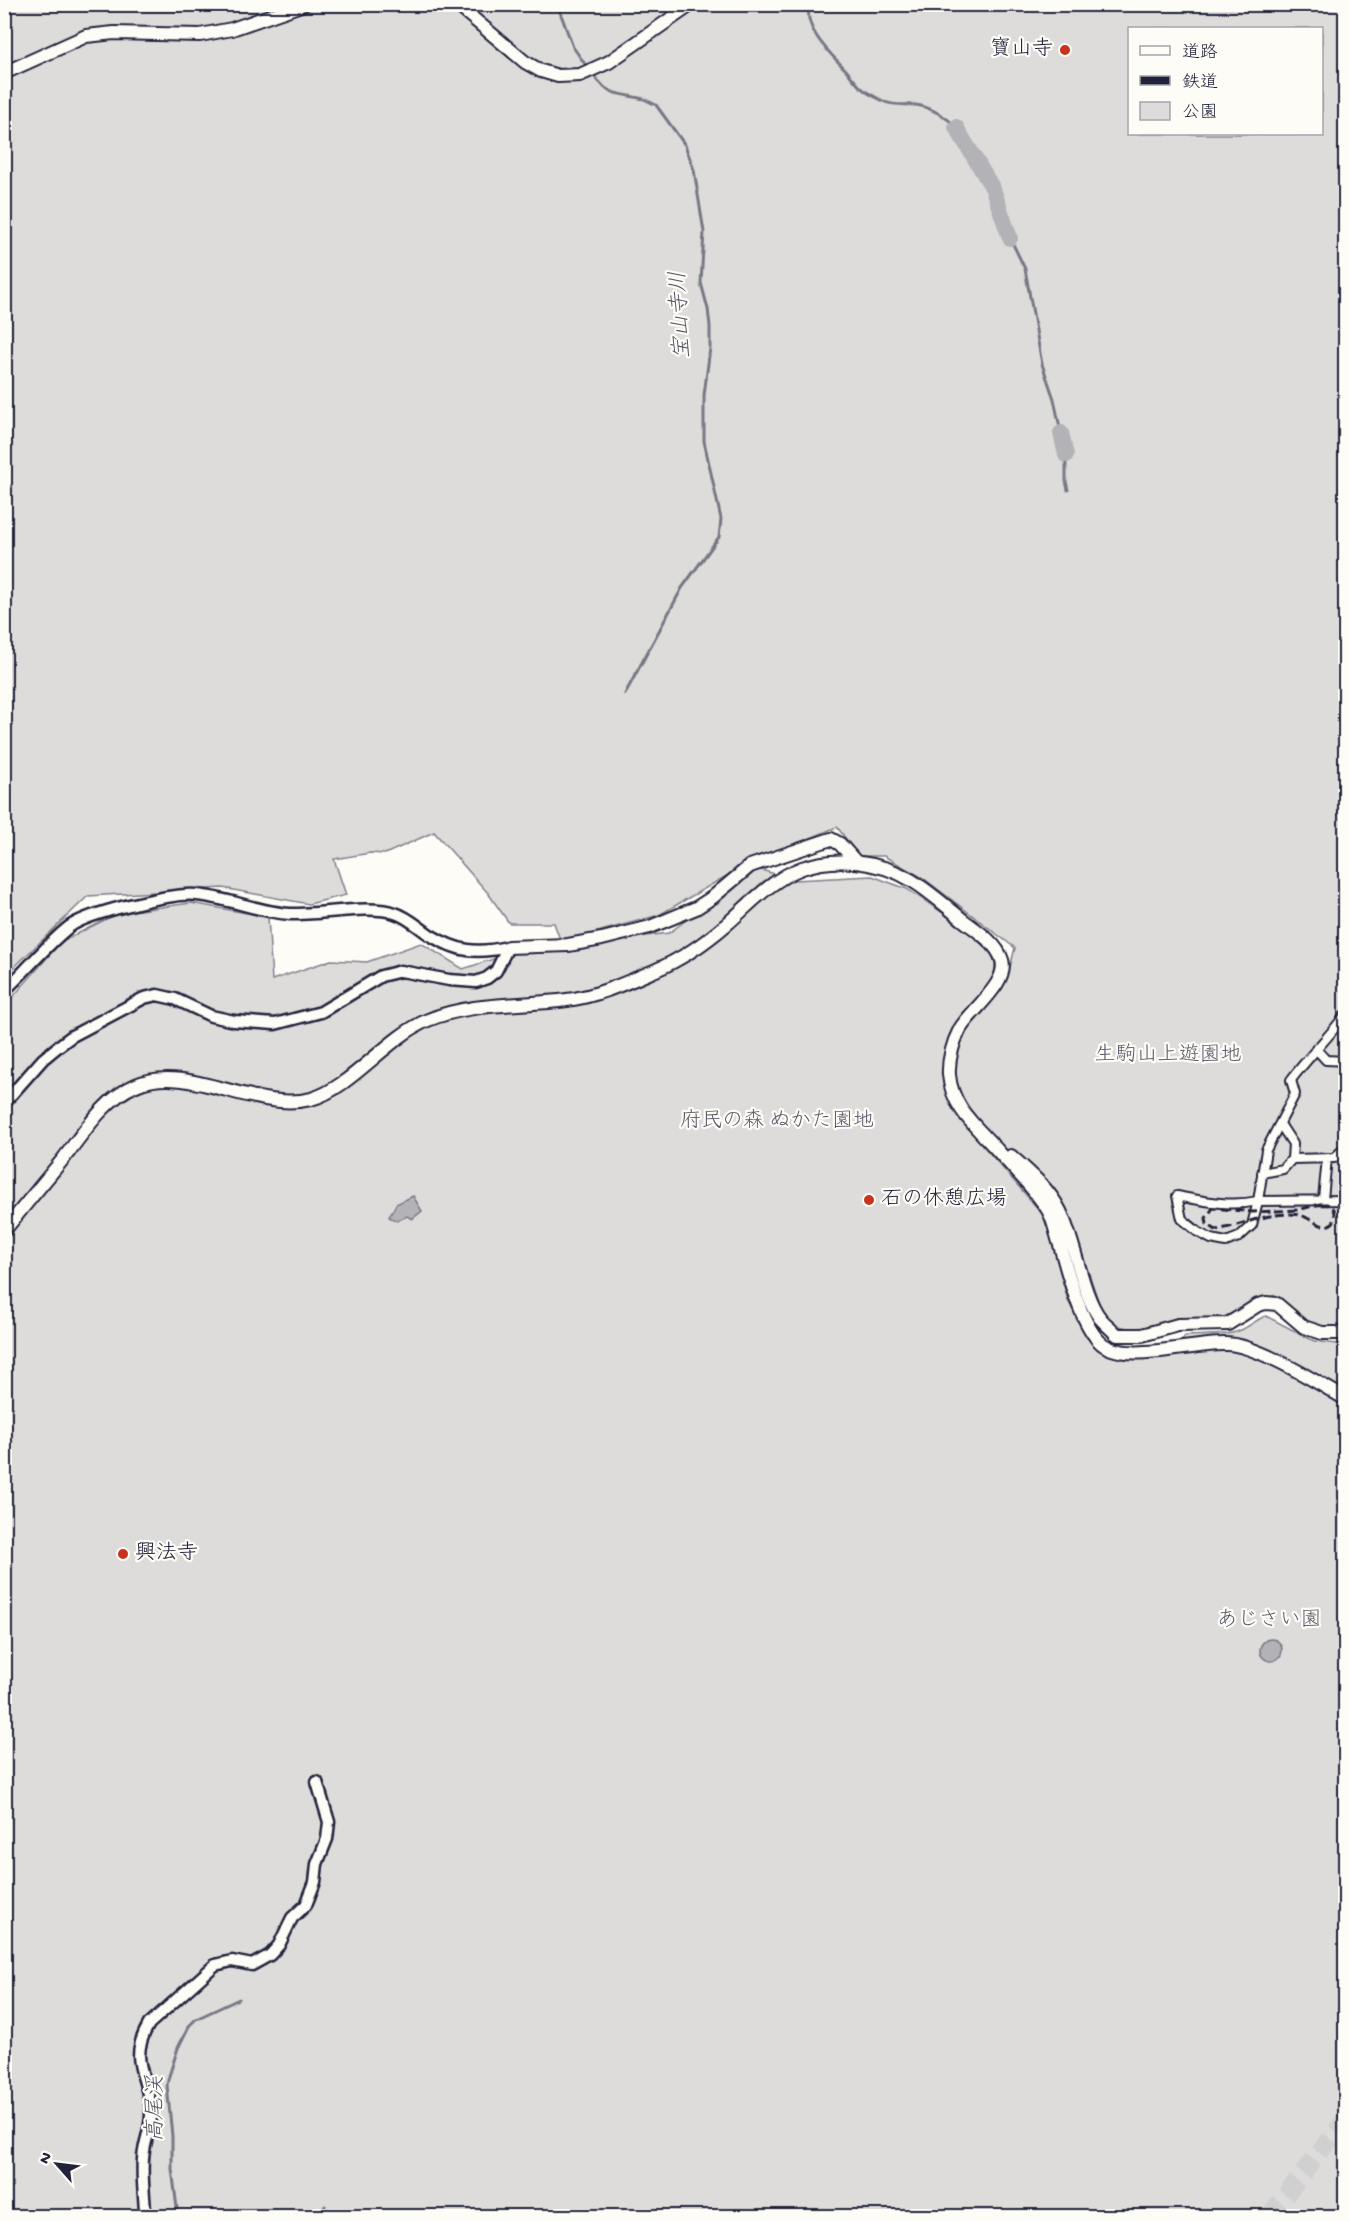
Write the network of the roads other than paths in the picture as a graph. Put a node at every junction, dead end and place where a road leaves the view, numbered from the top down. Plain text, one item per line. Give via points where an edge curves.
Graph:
1 (304, 4) edge
2 (456, 4) edge
3 (692, 4) edge
4 (4, 73) edge
5 (856, 862) junction
6 (508, 947) junction
7 (4, 991) edge
8 (1346, 1014) edge
9 (1316, 1049) junction
10 (1346, 1061) edge
11 (4, 1103) edge
12 (1280, 1124) junction
13 (1346, 1147) edge
14 (998, 1150) junction
15 (1292, 1158) junction
16 (1327, 1158) junction
17 (1262, 1173) junction
18 (1323, 1199) junction
19 (1346, 1200) edge
20 (1258, 1201) junction
21 (4, 1231) edge
22 (1346, 1333) edge
23 (1346, 1399) edge
24 (317, 1782) dead end
25 (145, 2217) edge

1 - 4 street via 200,35 86,36
2 - 3 street via 525,62 558,76 580,75 601,66
5 - 6 street via 831,839 750,866 696,908 650,927 568,945
5 - 14 street via 891,869 911,880 981,934 1000,955 1002,976 958,1033 949,1072 966,1116
5 - 21 street via 804,867 777,880 689,954 600,993 572,1000 453,1011 425,1022 400,1035 336,1088 315,1098 272,1101 159,1078 130,1087 91,1123
6 - 7 street via 484,952 457,948 395,913 381,910 276,913 193,894 155,899 75,923
6 - 11 street via 496,971 476,982 401,971 381,976 321,1012 275,1024 211,1016 157,994 144,998 66,1040 43,1059
8 - 9 street
9 - 10 street via 1326,1060
9 - 12 street via 1291,1080 1295,1094
12 - 15 street via 1293,1143
12 - 17 street via 1266,1150
13 - 16 street via 1334,1158
14 - 22 street via 1021,1164 1060,1210 1099,1317 1117,1335 1142,1335 1178,1325 1228,1324 1266,1303 1277,1304 1305,1327 1322,1333
14 - 23 street via 1051,1216 1084,1317 1100,1342 1117,1352 1233,1344
15 - 16 street
15 - 17 street via 1283,1169
16 - 18 street
17 - 20 street
18 - 19 street
18 - 20 street
20 - 20 street via 1215,1203 1177,1196 1182,1219 1204,1236 1226,1242 1252,1226
24 - 25 street via 329,1822 327,1839 306,1905 292,1918 279,1945 252,1965 232,1961 215,1965 149,2024 141,2036 138,2065 149,2094 151,2115 144,2151

